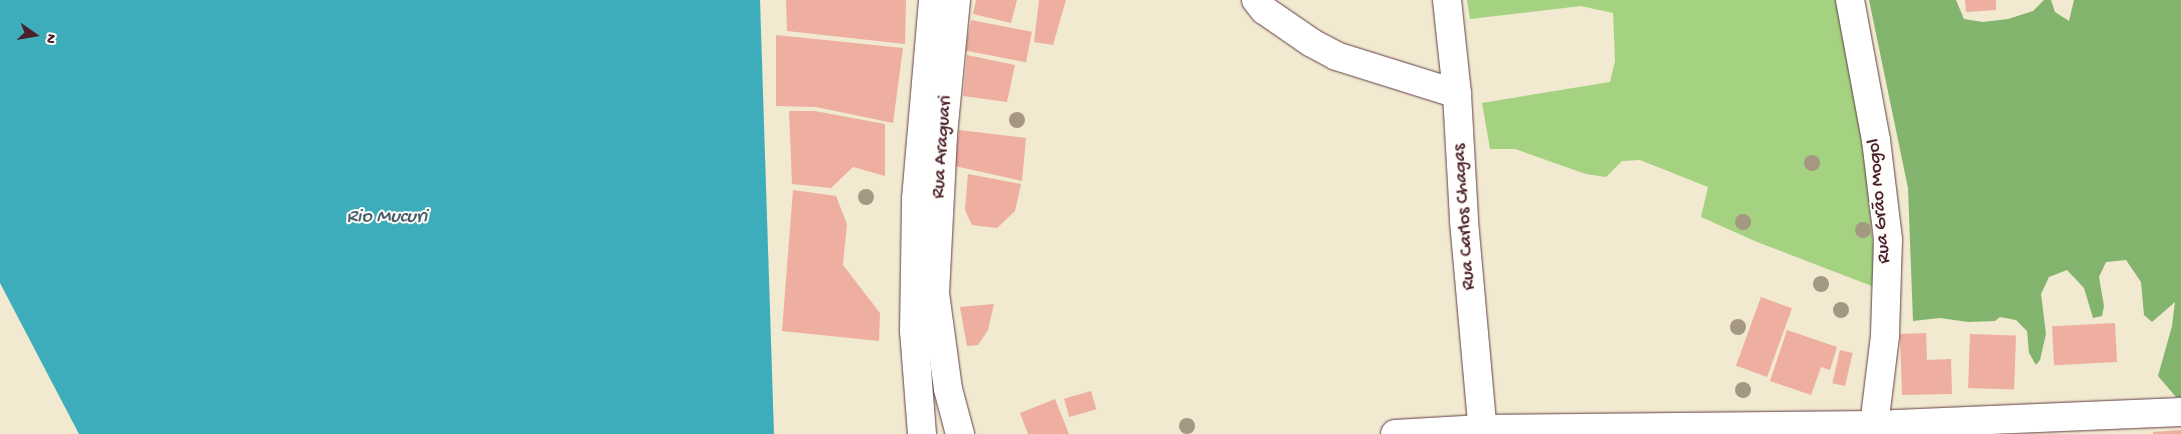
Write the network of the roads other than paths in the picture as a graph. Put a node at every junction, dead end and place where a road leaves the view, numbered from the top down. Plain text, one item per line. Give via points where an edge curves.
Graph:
1 (933, 0) edge
2 (956, 0) edge
3 (1256, 0) edge
4 (1447, 0) edge
5 (1850, 0) edge
6 (1457, 94) junction
7 (925, 288) junction
8 (2181, 412) edge
9 (1873, 430) edge
10 (1482, 432) edge
11 (922, 434) edge
12 (960, 434) edge
13 (1395, 434) edge

1 - 7 street, Rua Araguari via 916,199
2 - 7 street, Rua Araguari
3 - 6 street via 1264,10 1336,56
4 - 6 street, Rua Carlos Chagas
5 - 9 street, Rua Grão Mogol via 1876,140 1888,239 1885,336
6 - 10 street, Rua Carlos Chagas
7 - 11 street via 914,330
7 - 12 street
8 - 9 street
9 - 10 street
10 - 13 street

